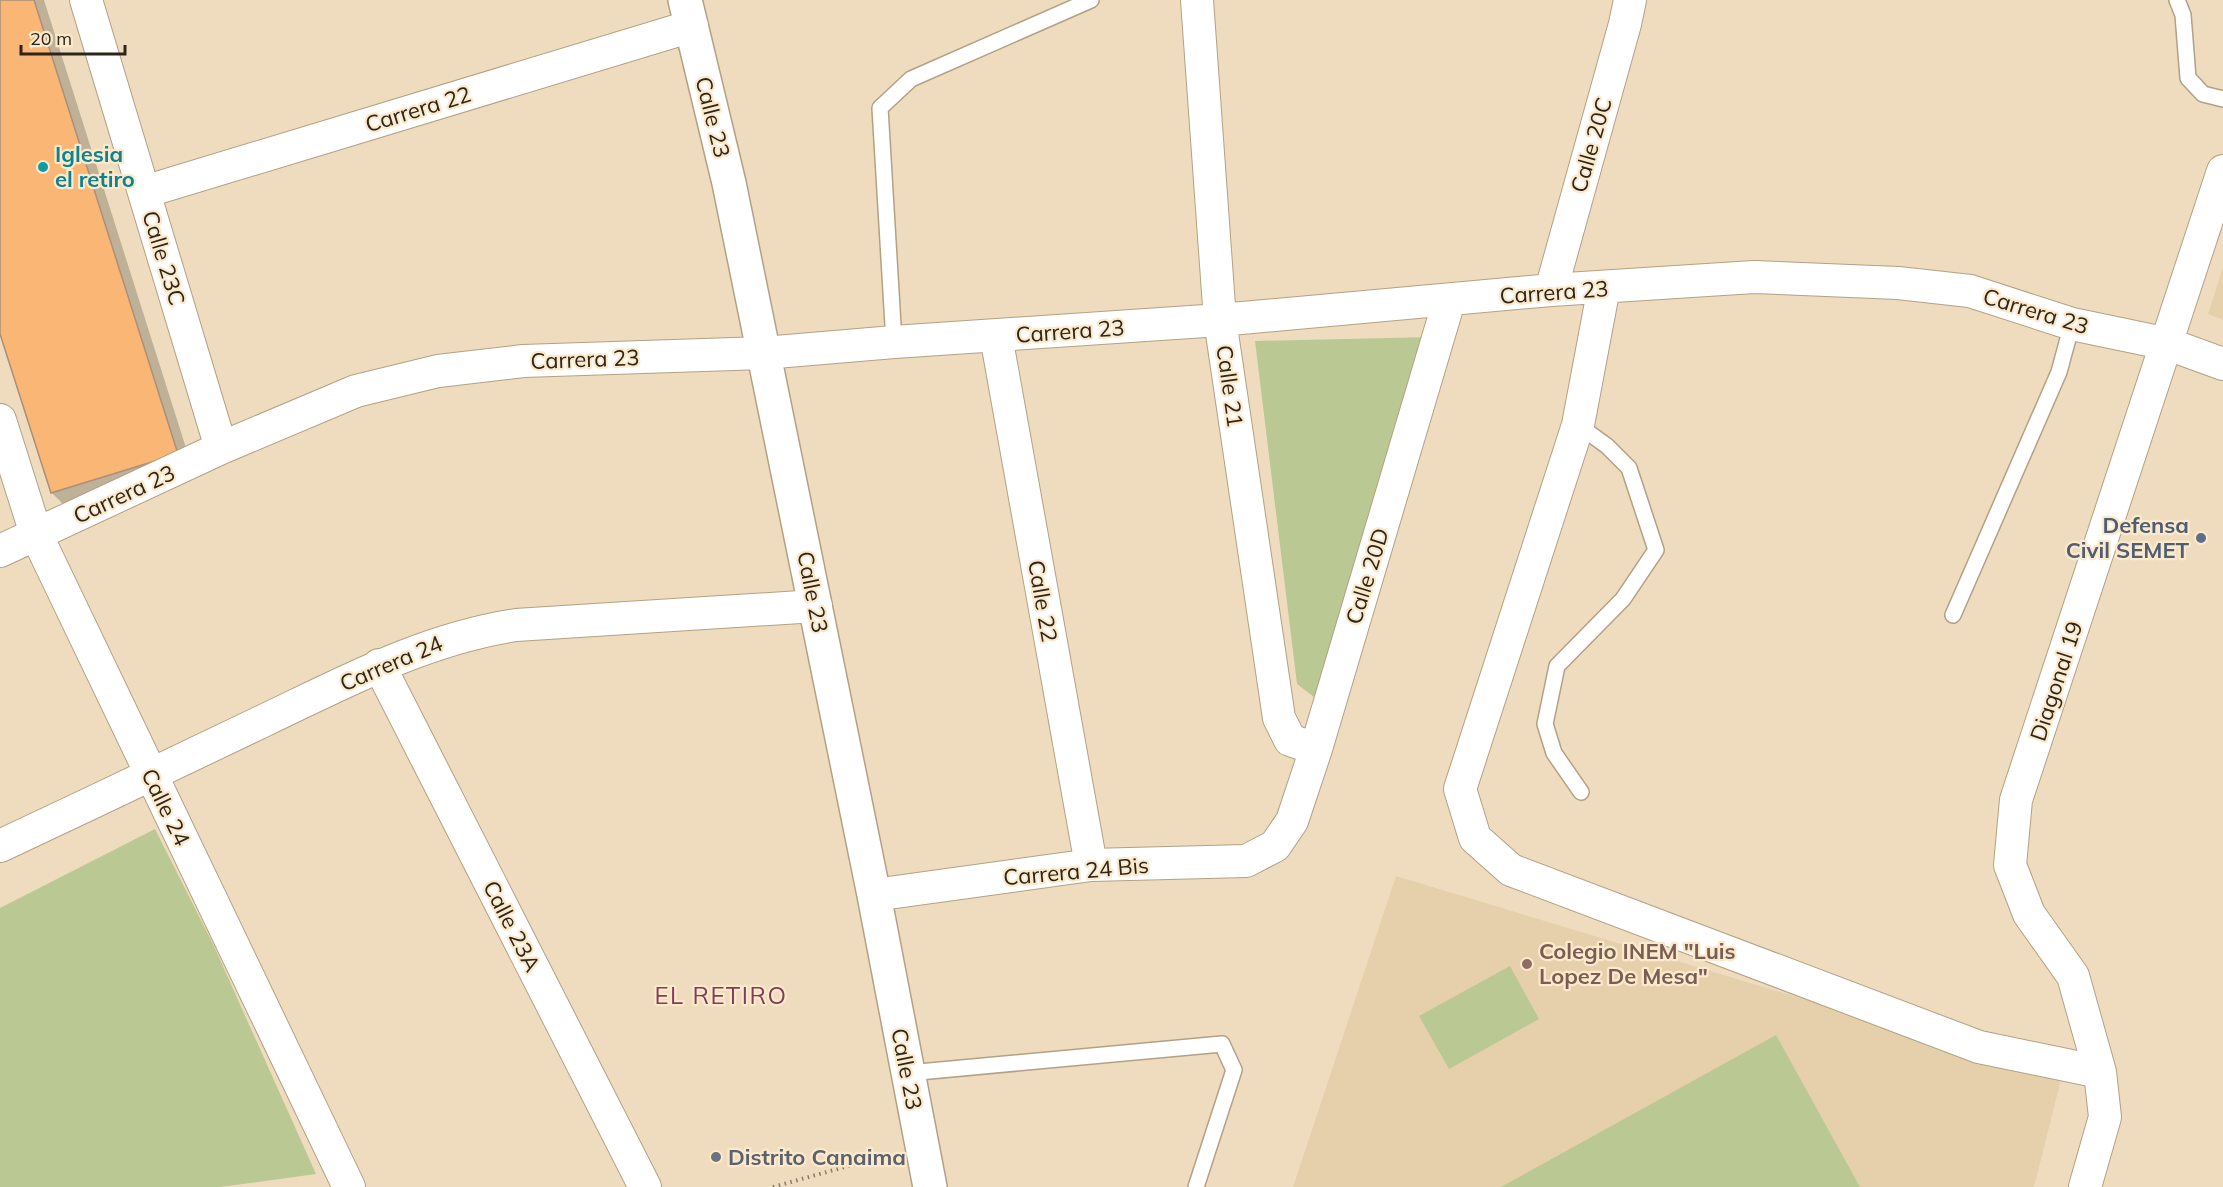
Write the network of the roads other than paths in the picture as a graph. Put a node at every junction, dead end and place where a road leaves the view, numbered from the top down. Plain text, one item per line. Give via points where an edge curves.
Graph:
1 (86, 0) edge
2 (1091, 0) edge
3 (1197, 0) edge
4 (1630, 0) edge
5 (2177, 0) edge
6 (688, 13) edge
7 (2223, 99) edge
8 (2223, 171) edge
9 (144, 192) junction
10 (1604, 287) junction
11 (1551, 290) junction
12 (1449, 301) junction
13 (1220, 321) junction
14 (2072, 324) junction
15 (996, 336) junction
16 (894, 342) junction
17 (2168, 344) junction
18 (764, 353) junction
19 (2223, 364) edge
20 (0, 420) edge
21 (1578, 425) junction
22 (221, 448) junction
23 (36, 534) junction
24 (0, 551) edge
25 (816, 606) junction
26 (1953, 615) dead end
27 (380, 665) junction
28 (1316, 749) junction
29 (151, 775) junction
30 (1581, 792) dead end
31 (0, 846) edge
32 (1275, 846) joint
33 (1091, 865) junction
34 (874, 895) junction
35 (2100, 1072) junction
36 (908, 1073) junction
37 (349, 1187) edge
38 (645, 1187) edge
39 (930, 1187) edge
40 (1196, 1187) edge
41 (2085, 1187) edge

1 - 9 street, Calle 23C
2 - 16 lane via 911,79 880,108
3 - 13 street, Calle 21
4 - 11 street, Calle 20C
5 - 7 lane via 2183,15 2188,78 2203,94
6 - 9 street, Carrera 22
6 - 18 street, Calle 23
8 - 17 street, Diagonal 19
9 - 22 street, Calle 23C
10 - 11 street, Carrera 23
10 - 14 street, Carrera 23 via 1754,277 1898,283 1970,291
10 - 21 street
11 - 12 street, Carrera 23
12 - 13 street, Carrera 23
12 - 28 street, Calle 20D
13 - 15 street, Carrera 23
13 - 28 street, Calle 21 via 1279,718 1290,740
14 - 17 street, Carrera 23
14 - 26 lane via 2059,372
15 - 16 street, Carrera 23
15 - 33 street, Calle 22
16 - 18 street, Carrera 23
17 - 19 street, Carrera 23
17 - 35 street, Diagonal 19 via 2016,800 2010,865 2030,914 2073,976
18 - 22 street, Carrera 23 via 523,361 438,371 356,391
18 - 25 street, Calle 23
20 - 23 street, Calle 24
21 - 30 lane via 1629,468 1656,550 1623,599 1557,666 1545,723 1554,753
21 - 35 street via 1460,789 1475,838 1510,870 1978,1047
22 - 23 street, Carrera 23
23 - 24 street, Carrera 23
23 - 29 street, Calle 24
25 - 27 street, Carrera 24 via 505,627 450,638
25 - 34 street, Calle 23
27 - 29 street, Carrera 24
27 - 38 street, Calle 23A
28 - 32 street, Calle 20D via 1292,821
29 - 31 street, Carrera 24
29 - 37 street, Calle 24
32 - 33 street, Carrera 24 Bis via 1246,861
33 - 34 street, Carrera 24 Bis
34 - 36 street, Calle 23
35 - 41 street, Diagonal 19 via 2105,1118
36 - 39 street, Calle 23
36 - 40 lane via 1222,1044 1234,1070

